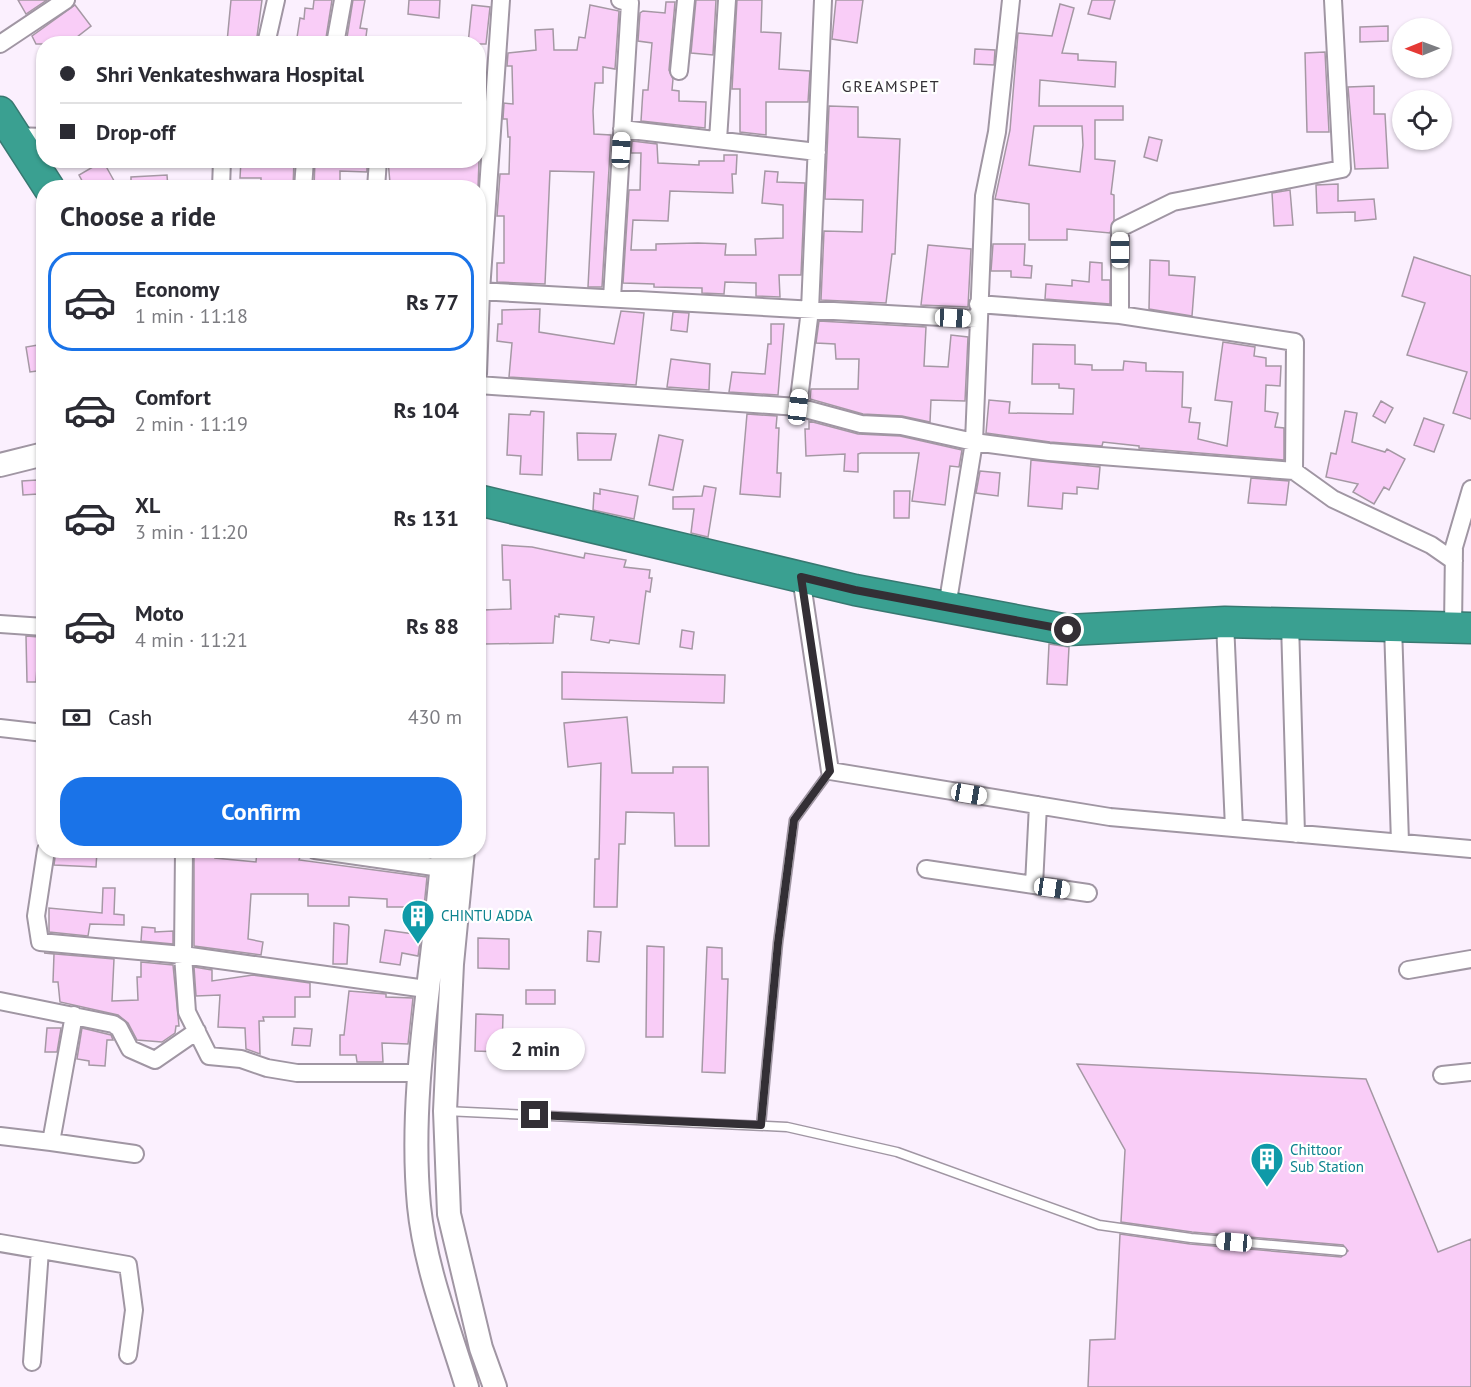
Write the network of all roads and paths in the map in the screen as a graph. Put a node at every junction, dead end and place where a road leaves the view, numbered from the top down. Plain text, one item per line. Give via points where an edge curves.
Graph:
1 (66, 0) edge
2 (276, 0) edge
3 (343, 0) edge
4 (501, 0) edge
5 (620, 0) edge
6 (686, 0) edge
7 (727, 0) edge
8 (823, 0) edge
9 (1011, 0) edge
10 (1333, 0) edge
11 (268, 36) edge
12 (336, 36) edge
13 (0, 44) edge
14 (679, 70) dead end
15 (20, 128) edge
16 (622, 129) junction
17 (718, 140) junction
18 (817, 152) junction
19 (36, 161) edge
20 (486, 208) edge
21 (486, 291) edge
22 (612, 298) junction
23 (810, 310) junction
24 (977, 311) junction
25 (1120, 315) junction
26 (486, 386) edge
27 (798, 407) junction
28 (974, 442) junction
29 (36, 455) edge
30 (0, 465) edge
31 (1294, 471) junction
32 (1471, 489) edge
33 (486, 502) edge
34 (1454, 561) junction
35 (801, 577) junction
36 (947, 608) junction
37 (1225, 622) junction
38 (1290, 623) junction
39 (0, 624) edge
40 (36, 626) edge
41 (1393, 626) junction
42 (1462, 628) edge
43 (0, 728) edge
44 (36, 732) edge
45 (830, 771) junction
46 (1038, 805) junction
47 (1234, 828) junction
48 (1296, 834) junction
49 (1400, 842) junction
50 (1471, 849) edge
51 (45, 858) edge
52 (184, 858) edge
53 (462, 858) edge
54 (442, 859) edge
55 (926, 869) dead end
56 (1034, 885) junction
57 (1088, 893) dead end
58 (183, 955) junction
59 (1471, 959) edge
60 (1408, 970) dead end
61 (426, 989) junction
62 (0, 1001) edge
63 (74, 1015) junction
64 (197, 1031) junction
65 (422, 1049) junction
66 (448, 1049) junction
67 (1471, 1072) edge
68 (421, 1073) junction
69 (1442, 1075) dead end
70 (444, 1112) junction
71 (761, 1125) junction
72 (0, 1136) edge
73 (51, 1142) junction
74 (135, 1154) dead end
75 (449, 1214) junction
76 (421, 1217) junction
77 (0, 1243) edge
78 (40, 1250) junction
79 (1342, 1251) dead end
80 (128, 1354) dead end
81 (32, 1362) dead end
82 (467, 1387) edge
83 (494, 1387) edge

1 - 13 street
2 - 11 street
3 - 12 street
4 - 20 street
5 - 16 street via 630,3
6 - 14 street
7 - 17 street
8 - 18 street
9 - 24 street via 997,132 984,196
10 - 25 street via 1342,168 1173,202 1120,228
15 - 19 highway
16 - 17 street
16 - 22 street
17 - 18 street
18 - 23 street
21 - 22 street
22 - 23 street
23 - 24 street
23 - 27 street
24 - 25 street
24 - 28 street
25 - 31 street via 1295,342
26 - 27 street
27 - 28 street via 861,424 901,426
28 - 31 street via 1049,452
28 - 36 street
29 - 30 street
31 - 34 street via 1333,499 1431,544
32 - 34 street via 1454,547
33 - 35 highway
34 - 42 street
35 - 36 highway
35 - 45 street
36 - 37 highway via 1068,630
37 - 38 highway
37 - 47 street
38 - 41 highway
38 - 48 street
39 - 40 street
41 - 42 highway
41 - 49 street
43 - 44 street
45 - 46 street
45 - 71 lane via 794,820
46 - 47 street via 1110,817
46 - 56 street
47 - 48 street
48 - 49 street
49 - 50 street
51 - 58 street via 36,915 40,942
52 - 58 street
53 - 66 street
54 - 61 street
55 - 56 street
56 - 57 street
58 - 61 street
58 - 64 street via 187,1012
59 - 60 street
61 - 65 street
62 - 63 street
63 - 64 street via 113,1024 130,1049 155,1060
63 - 73 street
64 - 68 street via 209,1056 241,1059 267,1068 297,1073
65 - 66 street
65 - 68 street
66 - 70 street
67 - 69 street
68 - 76 street
70 - 71 lane
70 - 75 street
71 - 79 lane via 787,1127 897,1152 1100,1225 1191,1238
72 - 73 street
73 - 74 street
75 - 76 street
75 - 83 street
76 - 82 street via 431,1268
77 - 78 street
78 - 80 street via 128,1265 134,1310
78 - 81 street

